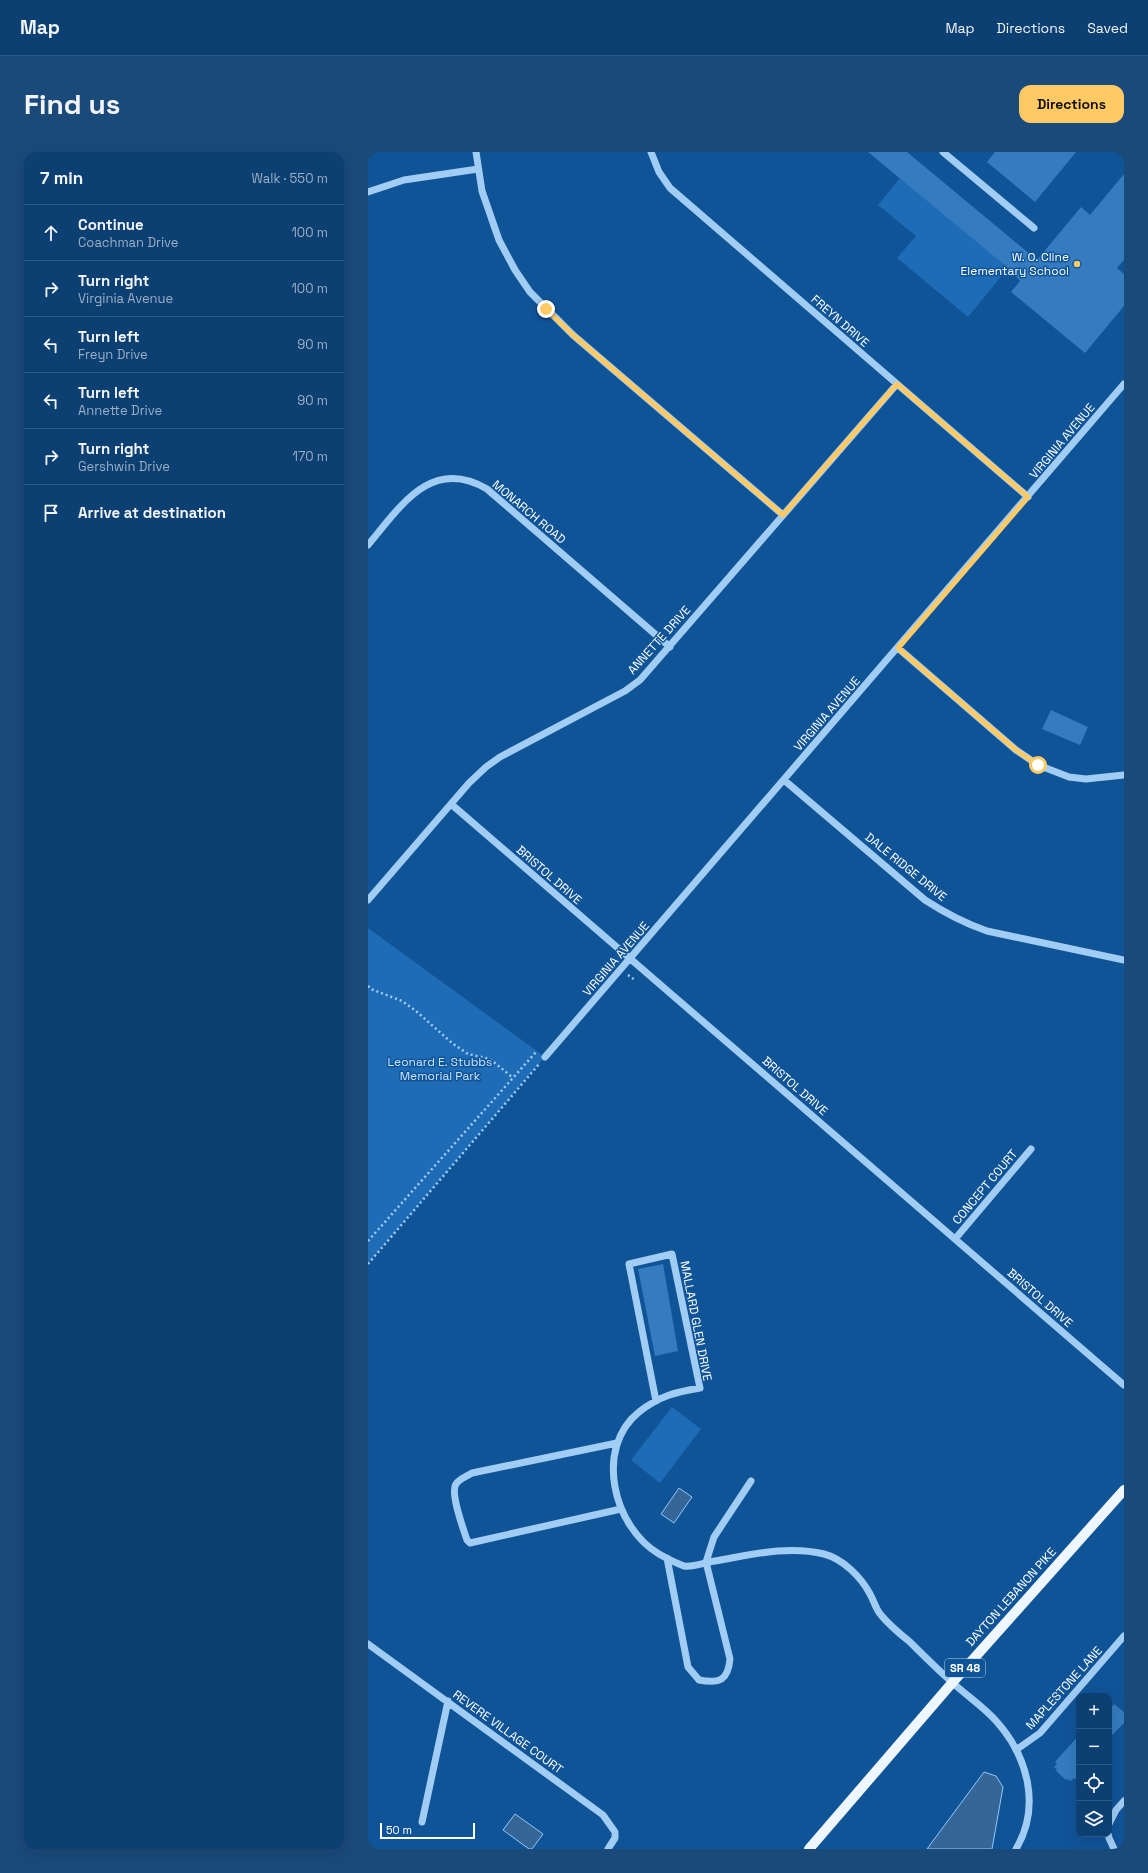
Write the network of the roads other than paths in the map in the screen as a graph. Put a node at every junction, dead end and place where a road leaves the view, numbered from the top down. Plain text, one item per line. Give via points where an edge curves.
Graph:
1 (476, 152) edge
2 (651, 152) edge
3 (943, 152) edge
4 (478, 169) junction
5 (368, 192) edge
6 (1034, 228) dead end
7 (897, 384) junction
8 (1124, 384) edge
9 (1028, 497) junction
10 (783, 515) junction
11 (368, 545) edge
12 (670, 647) junction
13 (898, 648) junction
14 (1124, 775) edge
15 (784, 780) junction
16 (451, 804) junction
17 (368, 900) edge
18 (631, 959) junction
19 (1124, 960) edge
20 (546, 1057) road end
21 (1031, 1150) dead end
22 (955, 1239) junction
23 (1124, 1385) edge
24 (656, 1401) junction
25 (617, 1443) junction
26 (751, 1481) dead end
27 (1124, 1490) edge
28 (621, 1509) junction
29 (667, 1558) junction
30 (706, 1562) junction
31 (1124, 1636) edge
32 (368, 1644) edge
33 (952, 1683) junction
34 (448, 1701) junction
35 (1016, 1750) junction
36 (1124, 1800) edge
37 (1112, 1818) edge
38 (422, 1822) dead end
39 (1108, 1837) edge
40 (1019, 1848) edge
41 (608, 1849) edge
42 (809, 1849) edge
43 (1114, 1849) edge

1 - 4 street
2 - 7 street, FREYN DRIVE via 659,172 670,188
3 - 6 street
4 - 5 street via 404,180
4 - 10 street via 499,240 530,292 573,335
7 - 9 street, FREYN DRIVE
7 - 10 street, ANNETTE DRIVE
8 - 9 street, VIRGINIA AVENUE
9 - 13 street, VIRGINIA AVENUE
10 - 12 street, ANNETTE DRIVE
11 - 12 street, MONARCH ROAD via 419,488 432,481 448,478 476,483 487,489
12 - 16 street, ANNETTE DRIVE via 640,680 625,691 500,757 486,767
13 - 14 street via 1016,750 1038,765 1069,777 1086,779
13 - 15 street, VIRGINIA AVENUE
15 - 18 street, VIRGINIA AVENUE
15 - 19 street, DALE RIDGE DRIVE via 925,900 945,913 987,931
16 - 17 street, ANNETTE DRIVE
16 - 18 street, BRISTOL DRIVE
18 - 20 street, VIRGINIA AVENUE
18 - 22 street, BRISTOL DRIVE
21 - 22 street, CONCEPT COURT
22 - 23 street, BRISTOL DRIVE
24 - 24 street, MALLARD GLEN DRIVE via 667,1394 700,1388 672,1254 628,1264
24 - 25 street, MALLARD GLEN DRIVE via 638,1412 618,1437
25 - 28 street, MALLARD GLEN DRIVE via 612,1469
25 - 28 street via 472,1473 459,1480 454,1488 456,1505 470,1543
26 - 30 street via 714,1537
27 - 33 main road, DAYTON LEBANON PIKE / SR 48
28 - 29 street, MALLARD GLEN DRIVE via 633,1530 657,1553
29 - 30 street, MALLARD GLEN DRIVE via 685,1566
29 - 30 street via 688,1667 696,1678 708,1682 724,1678 729,1671 730,1659
30 - 33 street, MALLARD GLEN DRIVE via 774,1551 802,1550 826,1554 846,1566 859,1578 880,1614
31 - 35 street, MAPLESTONE LANE via 1040,1733
32 - 34 street, REVERE VILLAGE COURT
33 - 35 street, MALLARD GLEN DRIVE via 996,1720
33 - 42 main road, DAYTON LEBANON PIKE / SR 48
34 - 38 street
34 - 41 street, REVERE VILLAGE COURT via 602,1815 615,1832 615,1838
35 - 40 street, MALLARD GLEN DRIVE via 1026,1773 1029,1796 1028,1814
36 - 37 street
39 - 43 street

